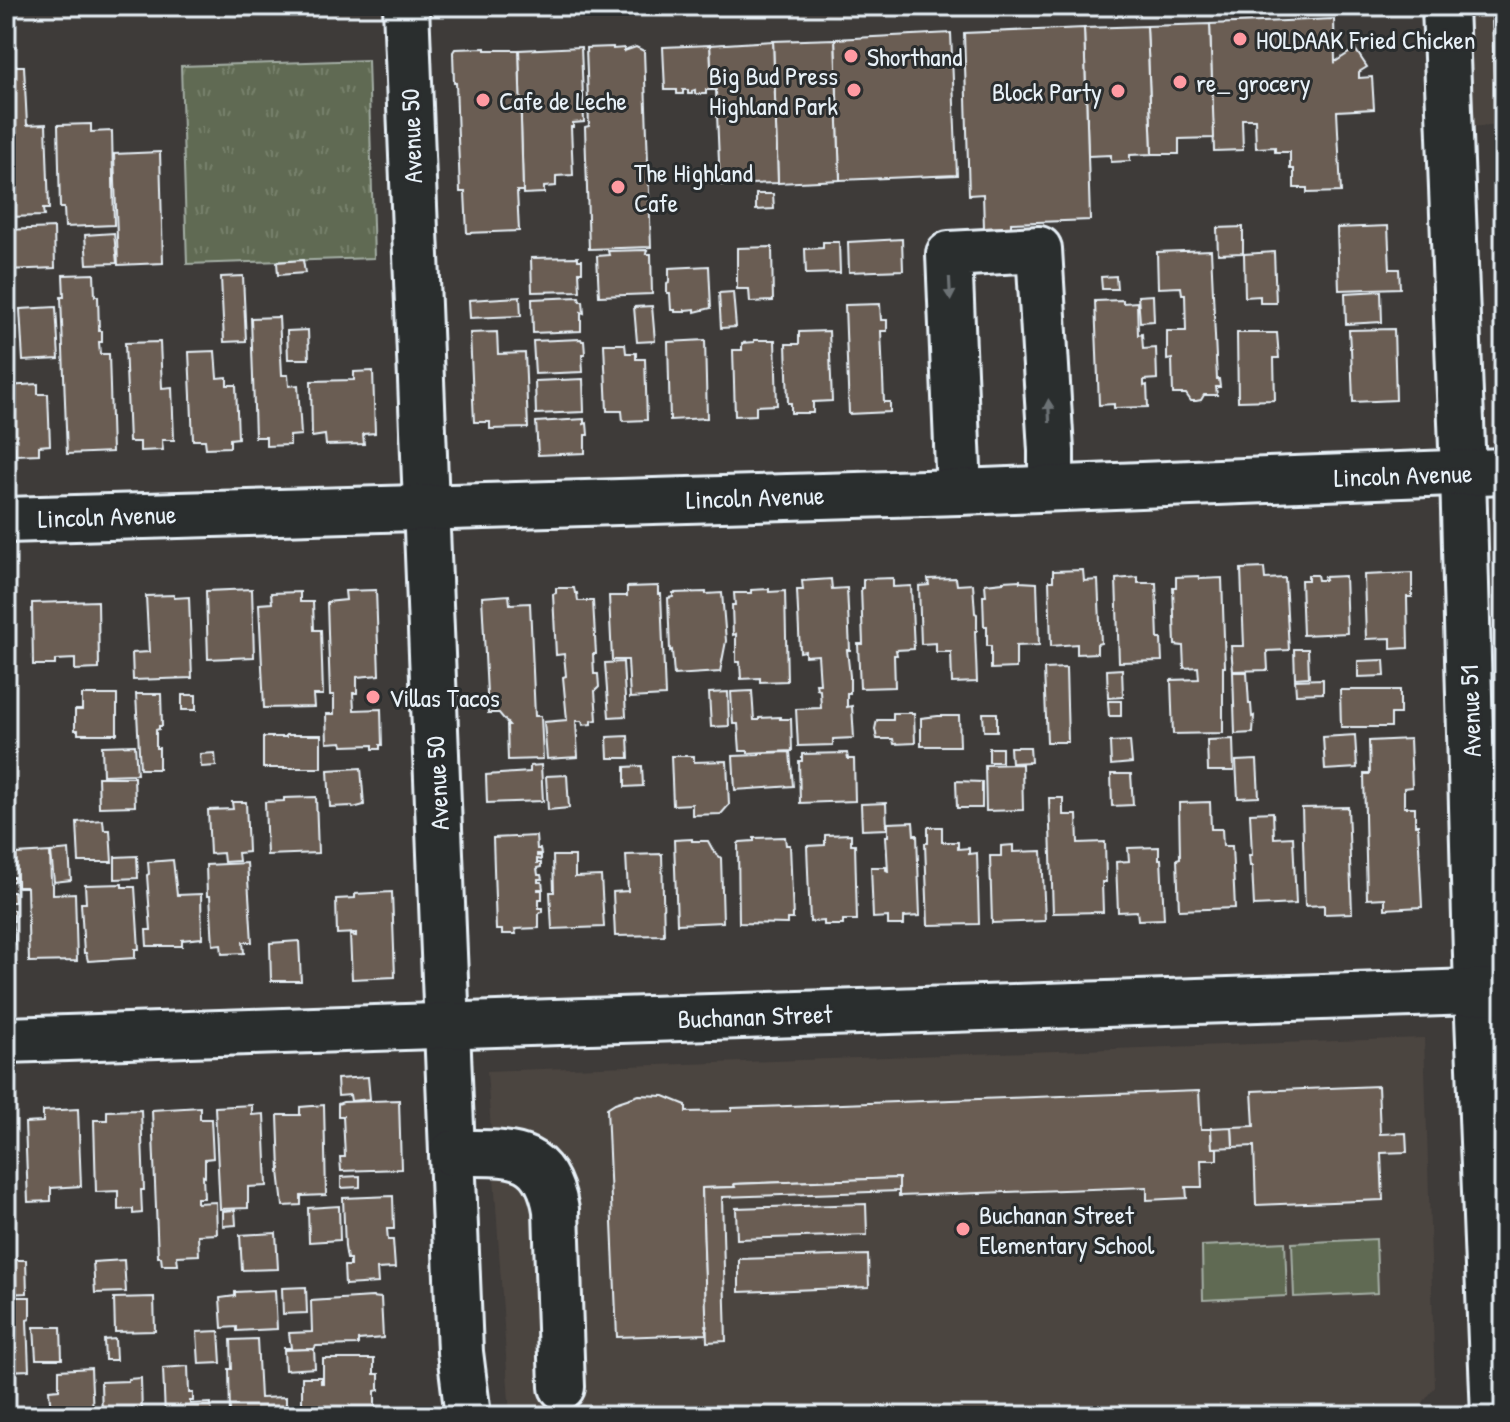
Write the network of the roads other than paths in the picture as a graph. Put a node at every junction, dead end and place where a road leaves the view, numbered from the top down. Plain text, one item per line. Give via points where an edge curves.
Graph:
1 (406, 6) edge
2 (1445, 6) edge
3 (1484, 472) edge
4 (1051, 488) junction
5 (959, 492) junction
6 (425, 506) junction
7 (6, 520) edge
8 (1491, 992) edge
9 (448, 1026) junction
10 (6, 1040) edge
11 (452, 1153) junction
12 (562, 1387) dead end
13 (468, 1416) edge
14 (1494, 1416) edge

1 - 6 street, Avenue 50
2 - 3 street, Avenue 51
3 - 4 street, Lincoln Avenue
3 - 8 street, Avenue 51
4 - 5 street, Lincoln Avenue
4 -> 5 street via 1039,249 949,254
5 - 6 street, Lincoln Avenue
6 - 7 street, Lincoln Avenue
6 - 9 street, Avenue 50
8 - 9 street, Buchanan Street
8 - 14 street, Avenue 51
9 - 10 street, Buchanan Street
9 - 11 street, Avenue 50
11 - 12 street via 519,1157 534,1164 552,1189
11 - 13 street, Avenue 50 via 460,1352

